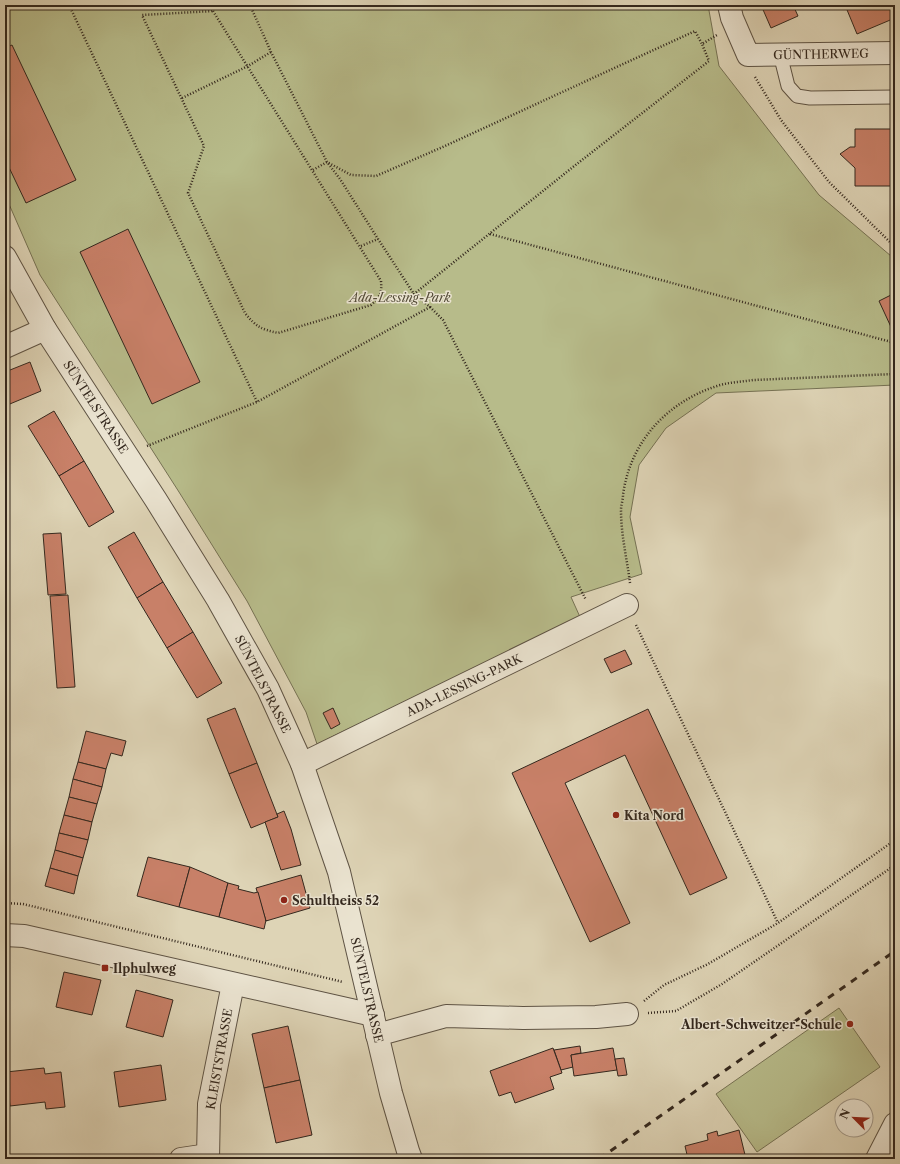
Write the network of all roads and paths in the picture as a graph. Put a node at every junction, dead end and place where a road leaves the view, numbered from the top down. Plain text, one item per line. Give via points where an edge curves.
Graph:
1 (69, 5) edge
2 (250, 5) edge
3 (732, 15) edge
4 (702, 44) junction
5 (271, 52) junction
6 (895, 53) edge
7 (780, 54) junction
8 (748, 55) junction
9 (248, 66) junction
10 (895, 97) edge
11 (182, 98) junction
12 (327, 162) junction
13 (313, 170) junction
14 (490, 234) junction
15 (378, 239) junction
16 (361, 246) junction
17 (895, 247) edge
18 (5, 257) edge
19 (414, 294) junction
20 (430, 306) junction
21 (46, 329) junction
22 (895, 343) edge
23 (5, 346) edge
24 (895, 374) edge
25 (257, 402) junction
26 (126, 454) junction
27 (627, 605) junction
28 (596, 620) junction
29 (302, 764) junction
30 (895, 840) edge
31 (895, 866) edge
32 (5, 903) edge
33 (778, 923) junction
34 (5, 935) edge
35 (233, 984) junction
36 (367, 988) junction
37 (627, 1014) junction
38 (375, 1025) junction
39 (895, 1124) edge
40 (208, 1157) edge
41 (181, 1159) edge
42 (411, 1159) edge
43 (876, 1159) edge

1 - 25 path
2 - 5 path
3 - 4 path
3 - 8 street
4 - 12 path via 695,31 376,176 351,175
4 - 14 path via 709,61
5 - 9 path
5 - 12 path
6 - 7 street, GÜNTHERWEG
7 - 8 street, GÜNTHERWEG
7 - 10 lane via 788,86 797,96
8 - 17 path via 750,69 781,120 829,182
9 - 11 path
9 - 11 path via 213,12 142,14
9 - 13 path
11 - 16 path via 204,146 188,193 245,313 253,323 265,330 278,333 371,305 382,290 381,281
12 - 13 path
12 - 15 path
13 - 16 path
14 - 19 path
14 - 22 path
15 - 16 path
15 - 19 path
18 - 21 street, SÜNTELSTRASSE
19 - 20 path
20 - 25 path
20 - 28 path via 443,320
21 - 23 street
21 - 26 street, SÜNTELSTRASSE
24 - 27 path via 730,383 690,398 670,411 657,423 640,446 625,481 621,509 630,588
25 - 26 path
26 - 29 street, SÜNTELSTRASSE via 218,600 268,689
27 - 28 street, ADA-LESSING-PARK
27 - 33 path
28 - 29 street, ADA-LESSING-PARK
29 - 36 street, SÜNTELSTRASSE via 339,872
30 - 33 path
31 - 37 path via 722,984 676,1011
32 - 36 path via 23,904
33 - 37 path via 708,964 664,985
34 - 35 street via 24,936
35 - 38 street
35 - 40 street, KLEISTSTRASSE via 209,1104
36 - 38 street, SÜNTELSTRASSE
37 - 38 street via 523,1018 446,1016
38 - 42 street, SÜNTELSTRASSE via 391,1093
39 - 43 street
40 - 41 street

